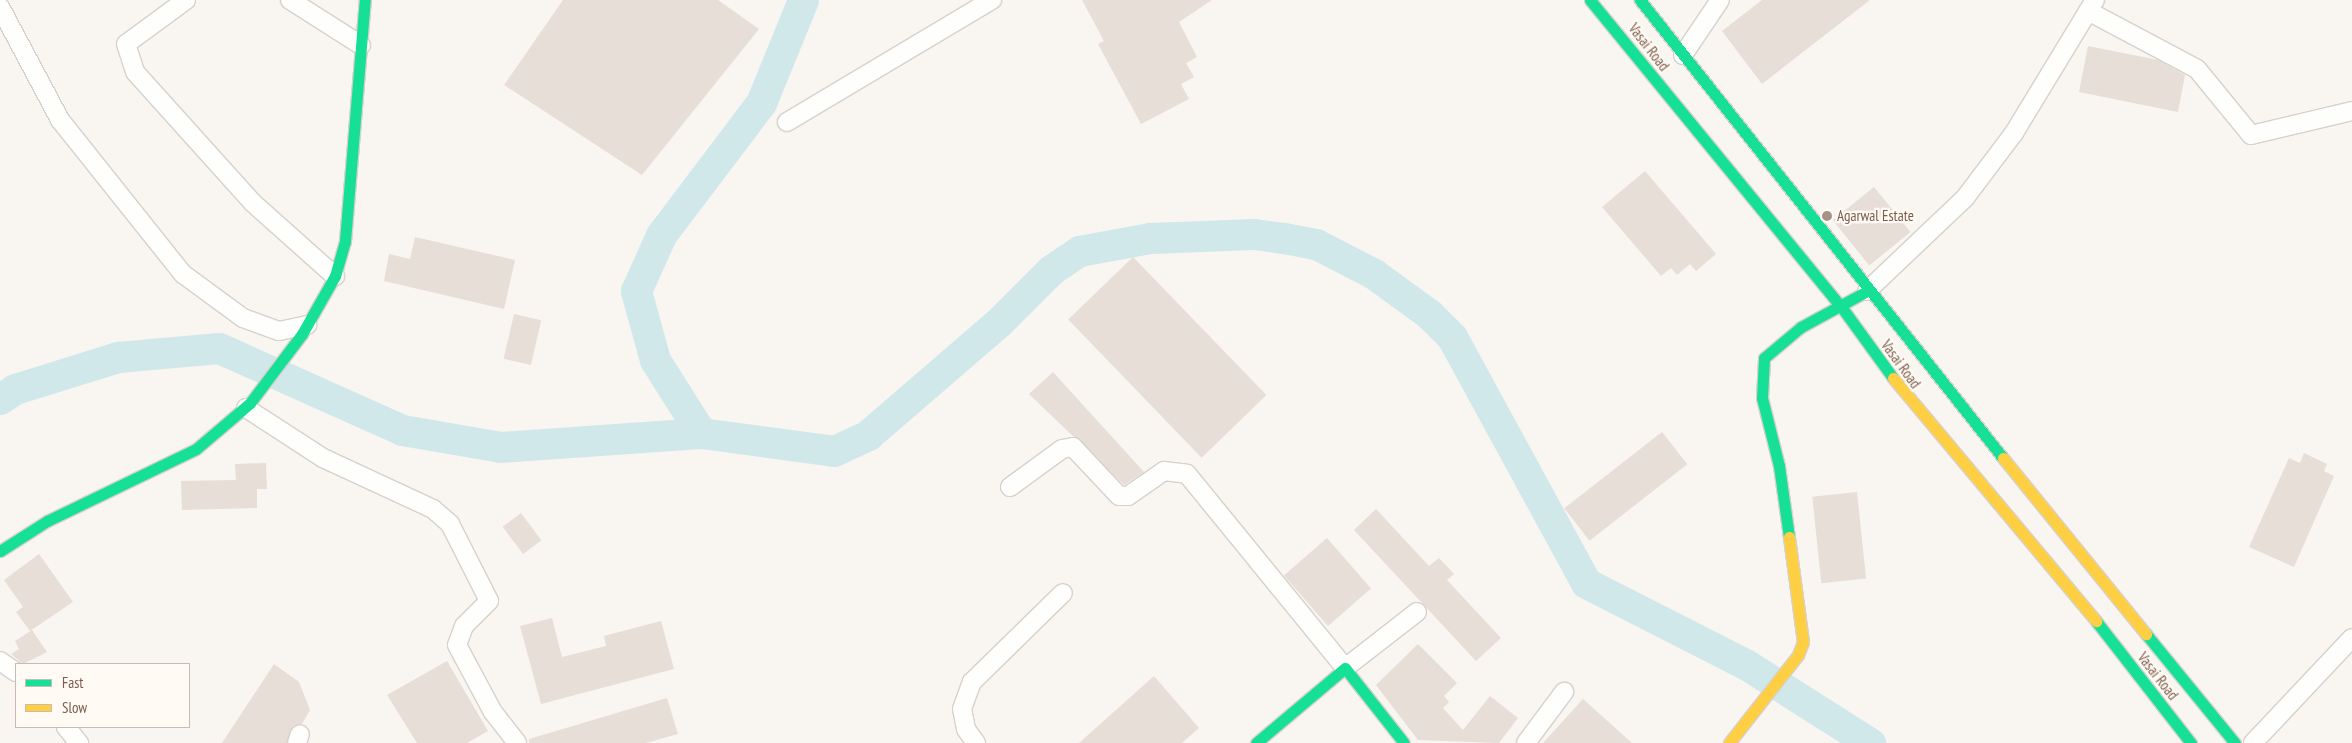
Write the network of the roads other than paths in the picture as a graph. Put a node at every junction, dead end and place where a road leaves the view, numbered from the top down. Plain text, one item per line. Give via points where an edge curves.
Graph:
1 (186, 0) edge
2 (290, 0) edge
3 (365, 0) edge
4 (992, 0) edge
5 (1590, 0) edge
6 (1640, 0) edge
7 (1720, 0) edge
8 (2091, 5) edge
9 (0, 7) edge
10 (361, 45) junction
11 (1683, 55) junction
12 (2352, 111) edge
13 (787, 122) dead end
14 (336, 276) junction
15 (1867, 291) junction
16 (1840, 305) junction
17 (305, 330) junction
18 (248, 406) junction
19 (1010, 487) dead end
20 (0, 551) edge
21 (1063, 593) dead end
22 (1417, 612) dead end
23 (2352, 638) edge
24 (0, 661) edge
25 (1345, 668) junction
26 (15, 671) edge
27 (1564, 692) dead end
28 (67, 728) edge
29 (79, 743) edge
30 (517, 743) edge
31 (976, 743) edge
32 (1256, 743) edge
33 (1404, 743) edge
34 (1526, 743) edge
35 (1729, 743) edge
36 (2191, 743) edge
37 (2236, 743) edge
38 (2253, 743) edge

1 - 14 street via 126,44 135,72 253,204
2 - 10 street
3 - 10 main road
4 - 13 street
5 - 16 main road, Vasai Road
6 - 11 main road, Vasai Road
7 - 11 street
8 - 12 street via 2197,69 2251,135
8 - 15 street via 2014,133 1965,198
9 - 17 street via 60,120 183,274 243,318 280,331
10 - 14 main road via 345,241
11 - 15 main road, Vasai Road
14 - 17 main road
15 - 16 main road
15 - 37 main road, Vasai Road
16 - 35 main road via 1778,343 1764,358 1762,398 1779,466 1803,642 1798,655
16 - 36 main road, Vasai Road via 1904,394 2104,631
17 - 18 main road
18 - 20 main road via 196,449 46,521
18 - 30 street via 322,458 433,509 450,524 489,601 464,626 457,645 494,712
19 - 25 street via 1062,449 1073,447 1119,496 1128,496 1164,471 1187,474
21 - 31 street via 972,682 962,708 966,729
22 - 25 street
23 - 38 street
24 - 26 street
25 - 32 main road
25 - 33 main road
27 - 34 street
28 - 29 street

